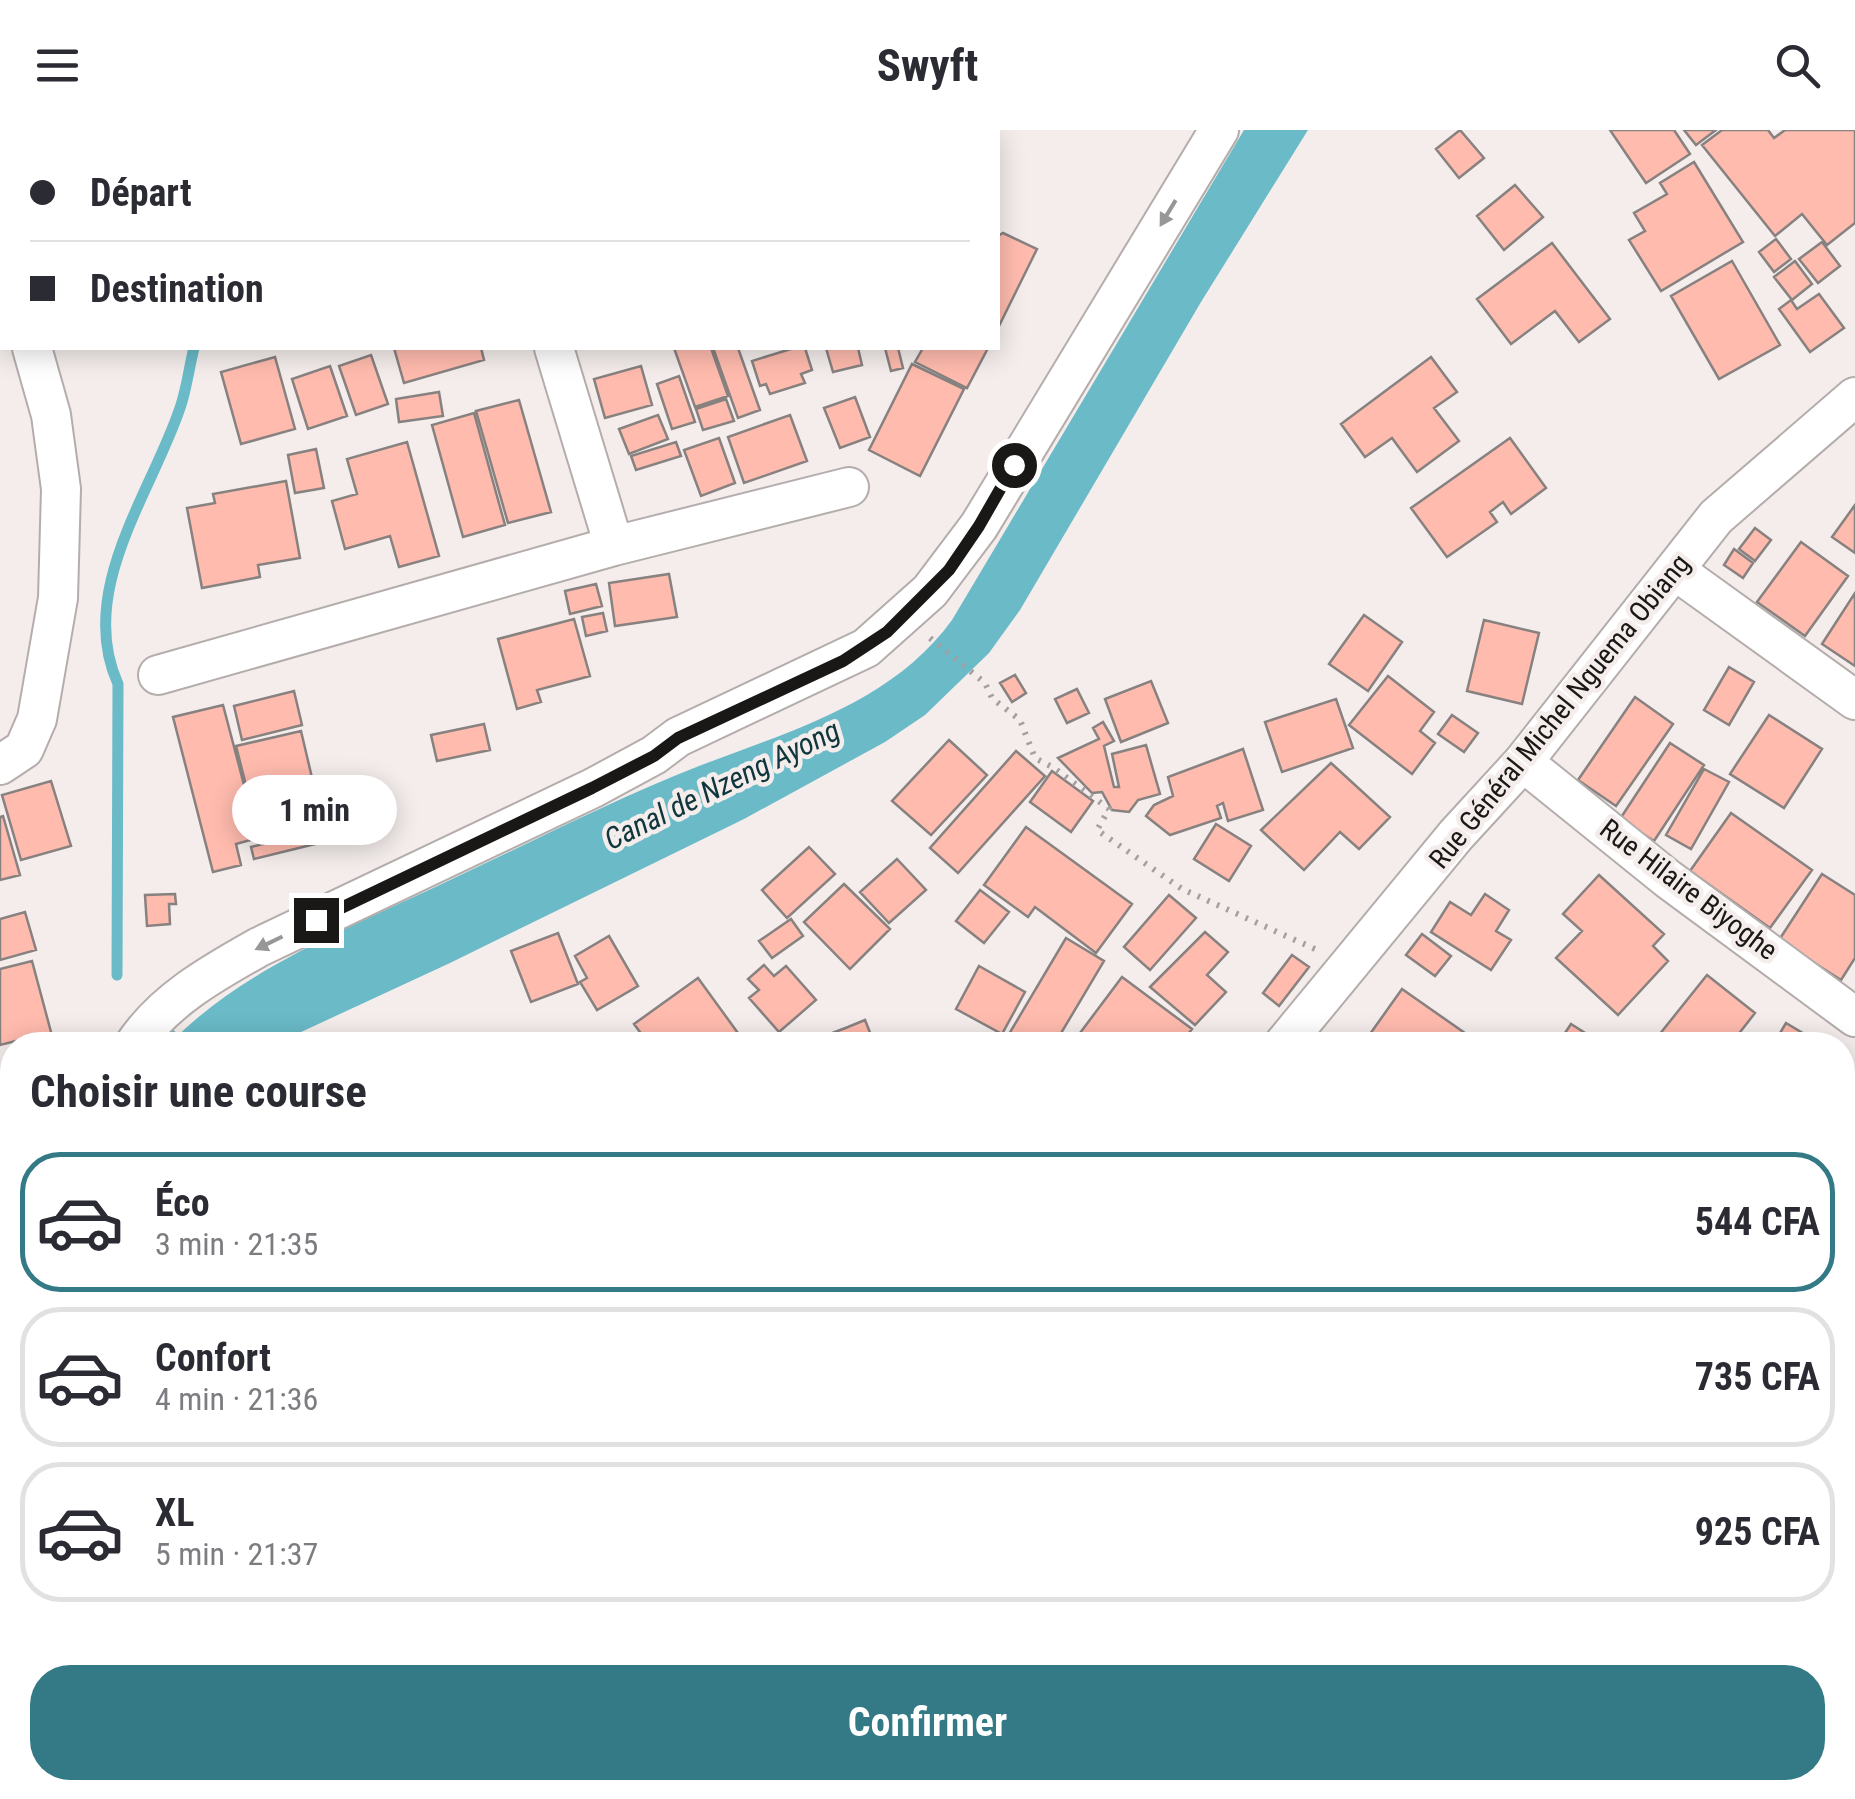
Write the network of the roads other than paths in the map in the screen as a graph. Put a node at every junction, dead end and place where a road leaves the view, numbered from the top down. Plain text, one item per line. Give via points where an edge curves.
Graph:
1 (1219, 130) edge
2 (33, 350) edge
3 (555, 350) edge
4 (1855, 397) edge
5 (849, 487) dead end
6 (614, 546) junction
7 (1676, 571) junction
8 (158, 675) dead end
9 (1855, 700) edge
10 (1522, 762) junction
11 (0, 765) edge
12 (1855, 1017) edge
13 (145, 1032) edge
14 (1294, 1032) edge

1 -> 13 street via 979,526 949,570 887,632 843,661 678,738 592,788 258,947 210,975
2 - 11 street via 51,414 61,488 58,598 37,719 24,749
3 - 6 street
4 - 7 street, Rue Général Michel Nguema Obiang via 1716,517
5 - 6 street
6 - 8 street
7 - 9 street
7 - 10 street, Rue Général Michel Nguema Obiang
10 - 12 street, Rue Hilaire Biyoghe
10 - 14 street, Rue Général Michel Nguema Obiang

